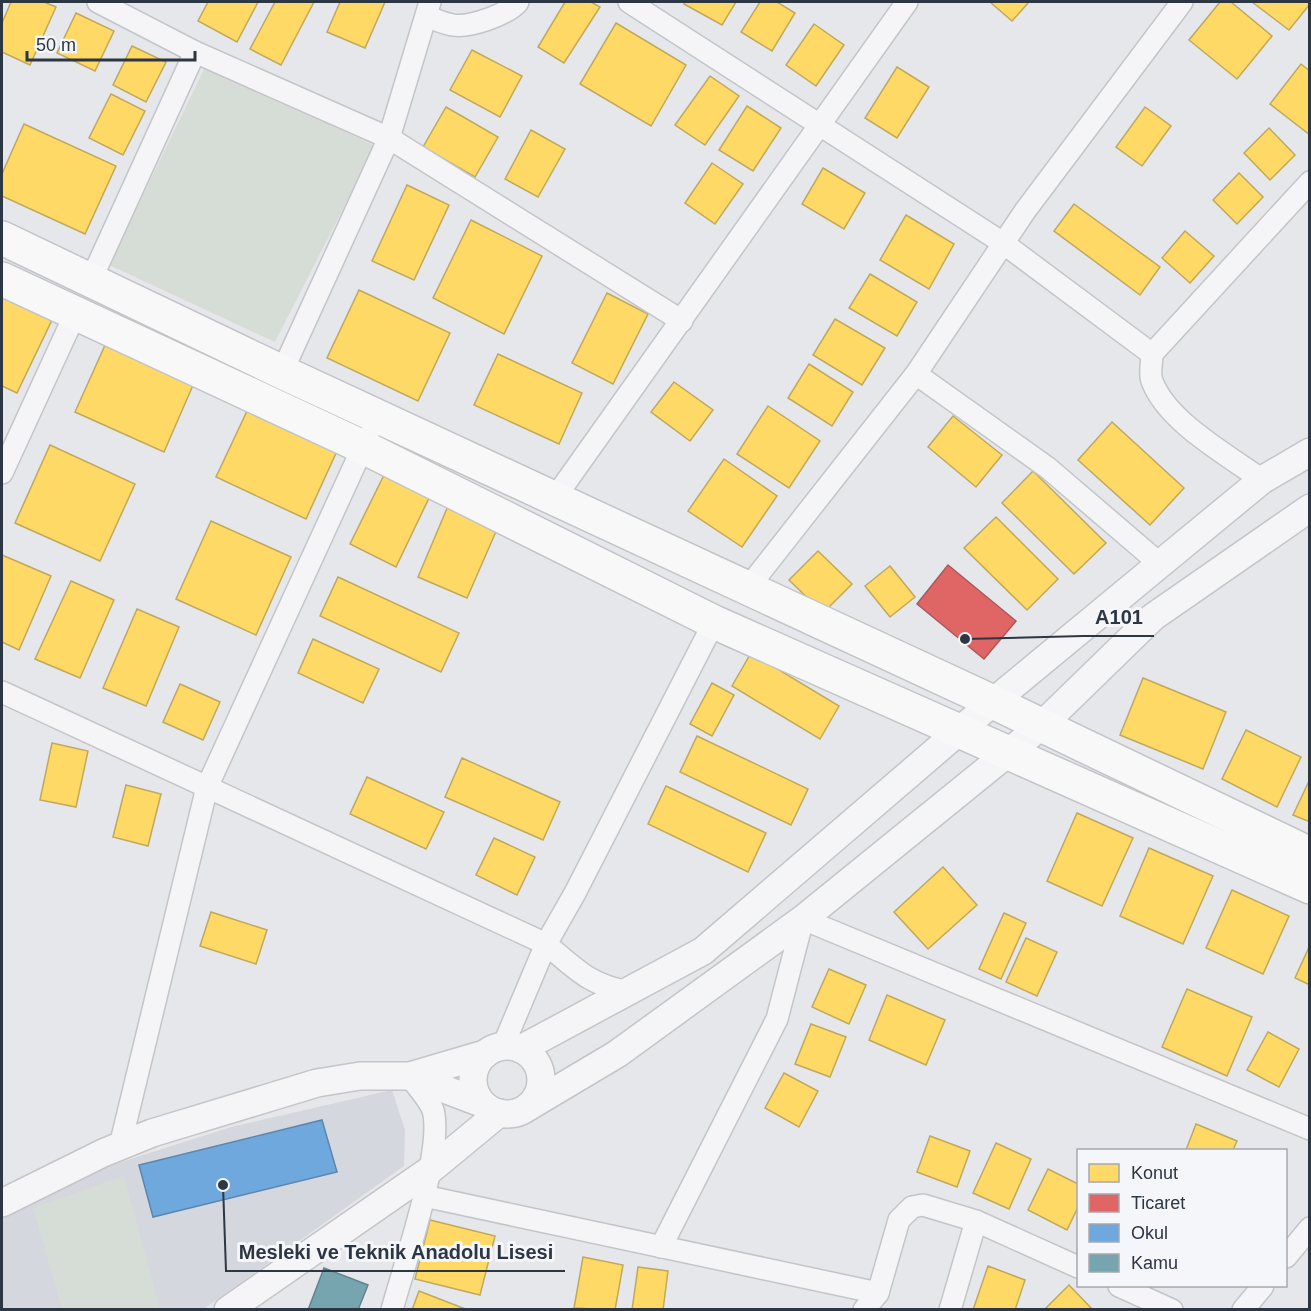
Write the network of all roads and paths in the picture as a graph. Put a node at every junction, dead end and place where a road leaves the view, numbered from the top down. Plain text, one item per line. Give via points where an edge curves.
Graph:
1 (98, 2) edge
2 (518, 2) edge
3 (629, 2) edge
4 (908, 2) edge
5 (1182, 2) edge
6 (653, 8) edge
7 (428, 9) edge
8 (195, 52) junction
9 (819, 124) junction
10 (389, 138) junction
11 (1310, 182) edge
12 (2, 238) edge
13 (1003, 243) junction
14 (2, 279) edge
15 (90, 282) junction
16 (76, 312) junction
17 (682, 321) junction
18 (1152, 354) junction
19 (282, 372) junction
20 (916, 374) junction
21 (377, 417) junction
22 (363, 447) junction
23 (1310, 452) edge
24 (2, 473) edge
25 (1262, 480) junction
26 (554, 499) junction
27 (1310, 508) edge
28 (1160, 564) junction
29 (747, 589) junction
30 (714, 622) junction
31 (2, 693) edge
32 (993, 702) junction
33 (1041, 726) junction
34 (960, 731) junction
35 (1008, 754) junction
36 (207, 787) junction
37 (1310, 854) edge
38 (1310, 887) edge
39 (803, 920) junction
40 (546, 944) junction
41 (629, 992) junction
42 (503, 1050) junction
43 (410, 1076) junction
44 (528, 1107) junction
45 (490, 1108) junction
46 (1310, 1129) edge
47 (120, 1146) junction
48 (430, 1170) junction
49 (424, 1196) junction
50 (2, 1203) edge
51 (976, 1221) junction
52 (1310, 1228) edge
53 (661, 1247) junction
54 (1287, 1256) edge
55 (1077, 1267) edge
56 (1121, 1287) edge
57 (1262, 1287) edge
58 (871, 1301) edge
59 (228, 1310) edge
60 (392, 1310) edge
61 (950, 1310) edge
62 (1173, 1310) edge
63 (1244, 1310) edge

1 - 8 street
2 - 7 street via 511,10 483,21 455,26
3 - 6 street
4 - 9 street
5 - 13 street
6 - 9 street
7 - 10 street
8 - 10 street
8 - 15 street
9 - 13 street
9 - 17 street
10 - 17 street
10 - 19 street
11 - 18 street
12 - 15 main road
13 - 18 street
13 - 20 street
14 - 16 main road
15 - 19 main road
16 - 22 main road
16 - 24 street
17 - 26 street
18 - 25 street via 1151,379 1162,402 1193,430
19 - 21 main road
20 - 28 street via 1048,468
20 - 29 street
21 - 22 street
21 - 26 main road
22 - 30 main road
22 - 36 street
23 - 25 street
25 - 28 street
26 - 29 main road
27 - 33 street via 1153,617
28 - 32 street
29 - 32 main road
30 - 34 main road
30 - 40 street via 576,893
31 - 36 street
32 - 33 main road
32 - 34 street
33 - 35 street
33 - 37 main road
34 - 35 main road
34 - 41 street via 703,951
35 - 38 main road
35 - 39 street
36 - 40 street
36 - 47 street
39 - 44 street via 617,1054
39 - 46 street
39 - 53 street via 777,1019
40 - 41 street via 589,980
40 - 42 street
41 - 42 street
42 - 43 street
42 - 44 street via 531,1056 540,1072 540,1088
42 - 45 street via 475,1066 472,1079 474,1092
43 - 45 street
43 - 47 street via 360,1076 317,1083
43 - 48 street via 433,1109
44 - 45 street via 512,1114
45 - 48 street
47 - 50 street
48 - 49 street
48 - 59 street
49 - 53 street
49 - 60 street
51 - 55 street
51 - 58 street via 923,1205 912,1207 899,1220
51 - 61 street
52 - 54 street
53 - 58 street
56 - 62 street
57 - 63 street

